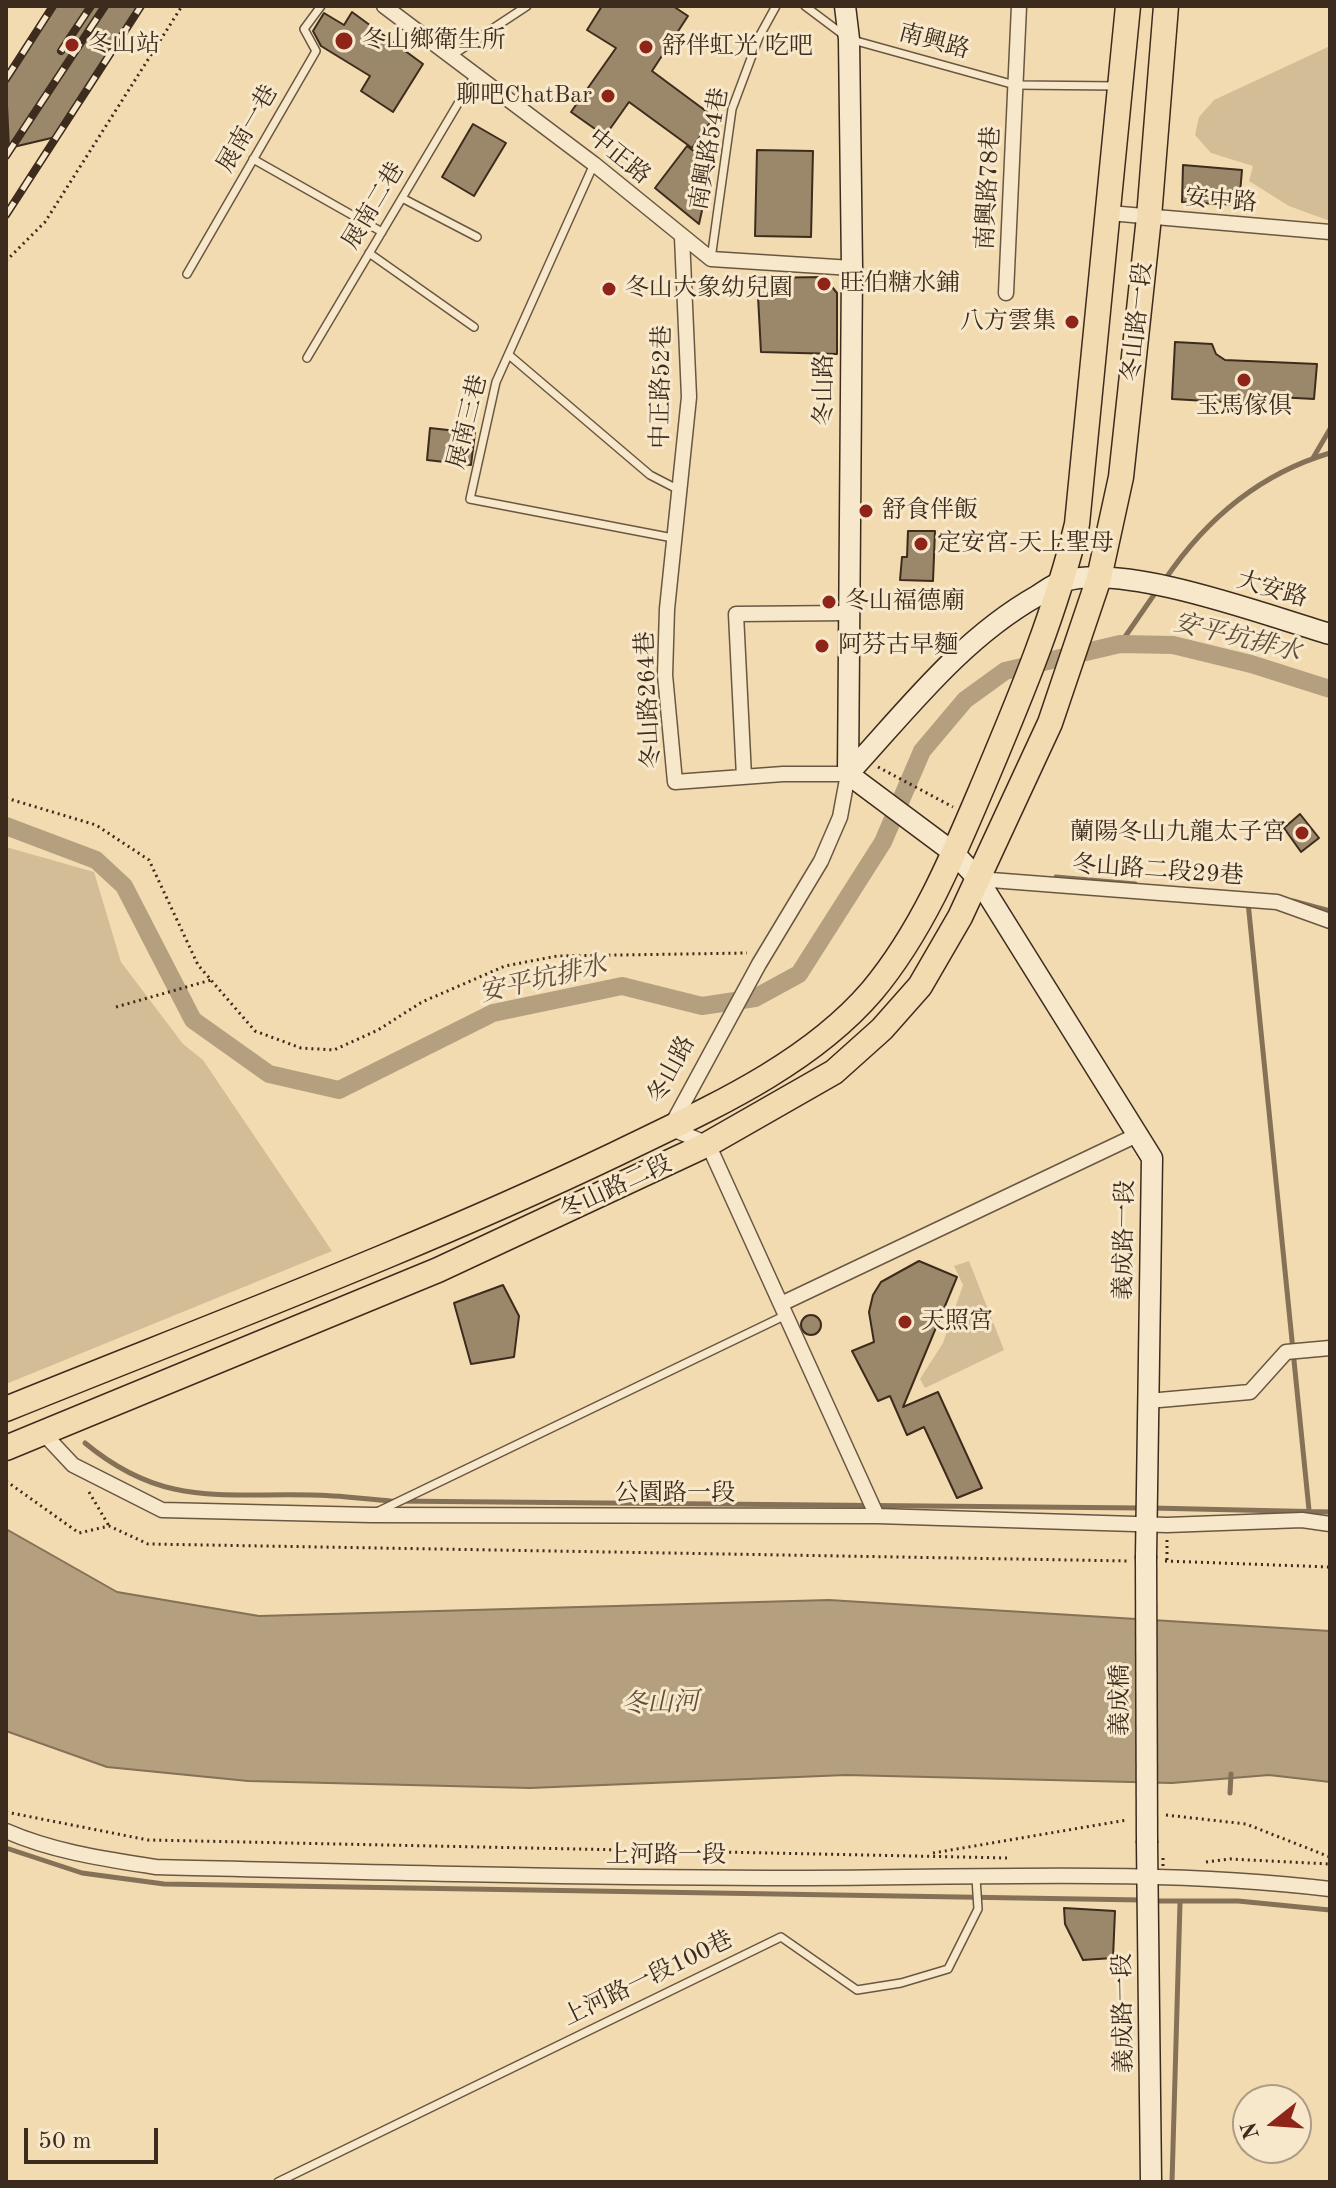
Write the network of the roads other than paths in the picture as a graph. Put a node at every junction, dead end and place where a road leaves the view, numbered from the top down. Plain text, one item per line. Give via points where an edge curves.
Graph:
1 (321, 6) edge
2 (384, 6) edge
3 (527, 6) edge
4 (776, 6) edge
5 (805, 6) edge
6 (845, 6) edge
7 (1019, 6) edge
8 (1128, 6) edge
9 (1166, 6) edge
10 (849, 39) junction
11 (451, 56) junction
12 (475, 75) junction
13 (1015, 85) junction
14 (1120, 86) junction
15 (253, 159) junction
16 (594, 164) junction
17 (402, 198) junction
18 (1109, 213) junction
19 (1149, 217) junction
20 (382, 232) junction
21 (1330, 232) edge
22 (477, 237) dead end
23 (682, 237) junction
24 (369, 253) junction
25 (711, 259) junction
26 (852, 268) junction
27 (187, 274) dead end
28 (1006, 293) dead end
29 (474, 327) dead end
30 (509, 355) junction
31 (307, 358) dead end
32 (680, 491) junction
33 (676, 539) junction
34 (1111, 579) junction
35 (1063, 581) junction
36 (849, 613) junction
37 (1330, 634) edge
38 (1014, 712) joint
39 (1050, 723) joint
40 (848, 774) junction
41 (744, 777) junction
42 (954, 853) junction
43 (978, 879) junction
44 (1330, 921) edge
45 (670, 1128) junction
46 (1137, 1135) junction
47 (708, 1144) junction
48 (783, 1310) junction
49 (1330, 1348) edge
50 (1148, 1401) junction
51 (6, 1409) edge
52 (44, 1434) junction
53 (6, 1448) edge
54 (371, 1515) junction
55 (877, 1516) junction
56 (1146, 1523) junction
57 (1330, 1524) edge
58 (1144, 1559) joint
59 (6, 1831) edge
60 (1147, 1843) joint
61 (1147, 1871) junction
62 (976, 1878) junction
63 (1330, 1889) edge
64 (278, 2182) edge
65 (1151, 2182) edge

1 - 15 lane, 展南一巷 via 304,29 316,51
2 - 11 street, 中正路
3 - 11 lane
4 - 25 lane, 南興路54巷 via 732,109
5 - 10 lane, 南興路
6 - 10 street, 冬山路
7 - 13 street, 南興路78巷
8 - 14 main road, 冬山路一段
9 - 19 main road, 冬山路一段
10 - 13 lane, 南興路
10 - 26 street, 冬山路
11 - 12 street, 中正路
12 - 16 street, 中正路
12 - 17 lane, 展南二巷
13 - 14 lane, 南興路
13 - 28 street, 南興路78巷
14 - 18 main road, 冬山路一段
15 - 20 lane
15 - 27 lane, 展南一巷
16 - 23 street, 中正路
16 - 30 lane, 展南三巷
17 - 20 lane, 展南二巷
17 - 22 lane
18 - 19 street, 安中路
18 - 35 main road, 冬山路一段 via 1077,524
19 - 21 street, 安中路
19 - 34 main road, 冬山路一段
20 - 24 lane, 展南二巷
23 - 25 street, 中正路
23 - 32 street, 中正路52巷 via 689,397
24 - 29 lane
24 - 31 lane, 展南二巷
25 - 26 street
26 - 36 street, 冬山路
30 - 32 lane via 650,475
30 - 33 lane, 展南三巷 via 496,382 470,499
32 - 33 street, 中正路52巷
33 - 41 street, 冬山路264巷 via 665,675 675,782
34 - 35 street, 大安路
34 - 37 street, 大安路 via 1199,596
34 - 39 main road, 冬山路一段 via 1083,633
35 - 38 main road, 冬山路一段
35 - 40 street via 980,635
36 - 40 street, 冬山路
36 - 41 street via 736,614
38 - 42 main road, 冬山路二段
39 - 43 main road, 冬山路二段
40 - 41 street, 冬山路264巷
40 - 42 street
40 - 45 street, 冬山路 via 836,828
42 - 43 street
42 - 45 main road, 冬山路二段 via 920,920 871,991 814,1045
43 - 44 street, 冬山路二段29巷 via 1277,902
43 - 46 street, 義成路一段
43 - 47 main road, 冬山路二段 via 920,986 882,1029 834,1072
45 - 47 street
45 - 51 main road, 冬山路二段 via 427,1241
46 - 48 street
46 - 50 street, 義成路一段 via 1152,1158
47 - 48 street
47 - 52 main road, 冬山路二段 via 465,1258
48 - 54 lane
48 - 55 street
49 - 50 street via 1286,1352 1250,1392
50 - 56 street, 義成路一段
52 - 53 main road, 冬山路二段
52 - 54 street, 公園路一段 via 73,1465 162,1510
54 - 55 street, 公園路一段
55 - 56 street, 公園路一段
56 - 57 street, 公園路一段
56 - 58 street, 義成路一段
58 - 60 street, 義成橋, bridge
59 - 62 street, 上河路一段 via 92,1857 156,1867 643,1878
60 - 61 street, 義成路一段
61 - 62 street, 上河路一段
61 - 63 street, 上河路一段
61 - 65 street, 義成路一段
62 - 64 lane, 上河路一段100巷 via 978,1909 948,1969 857,1990 781,1937

